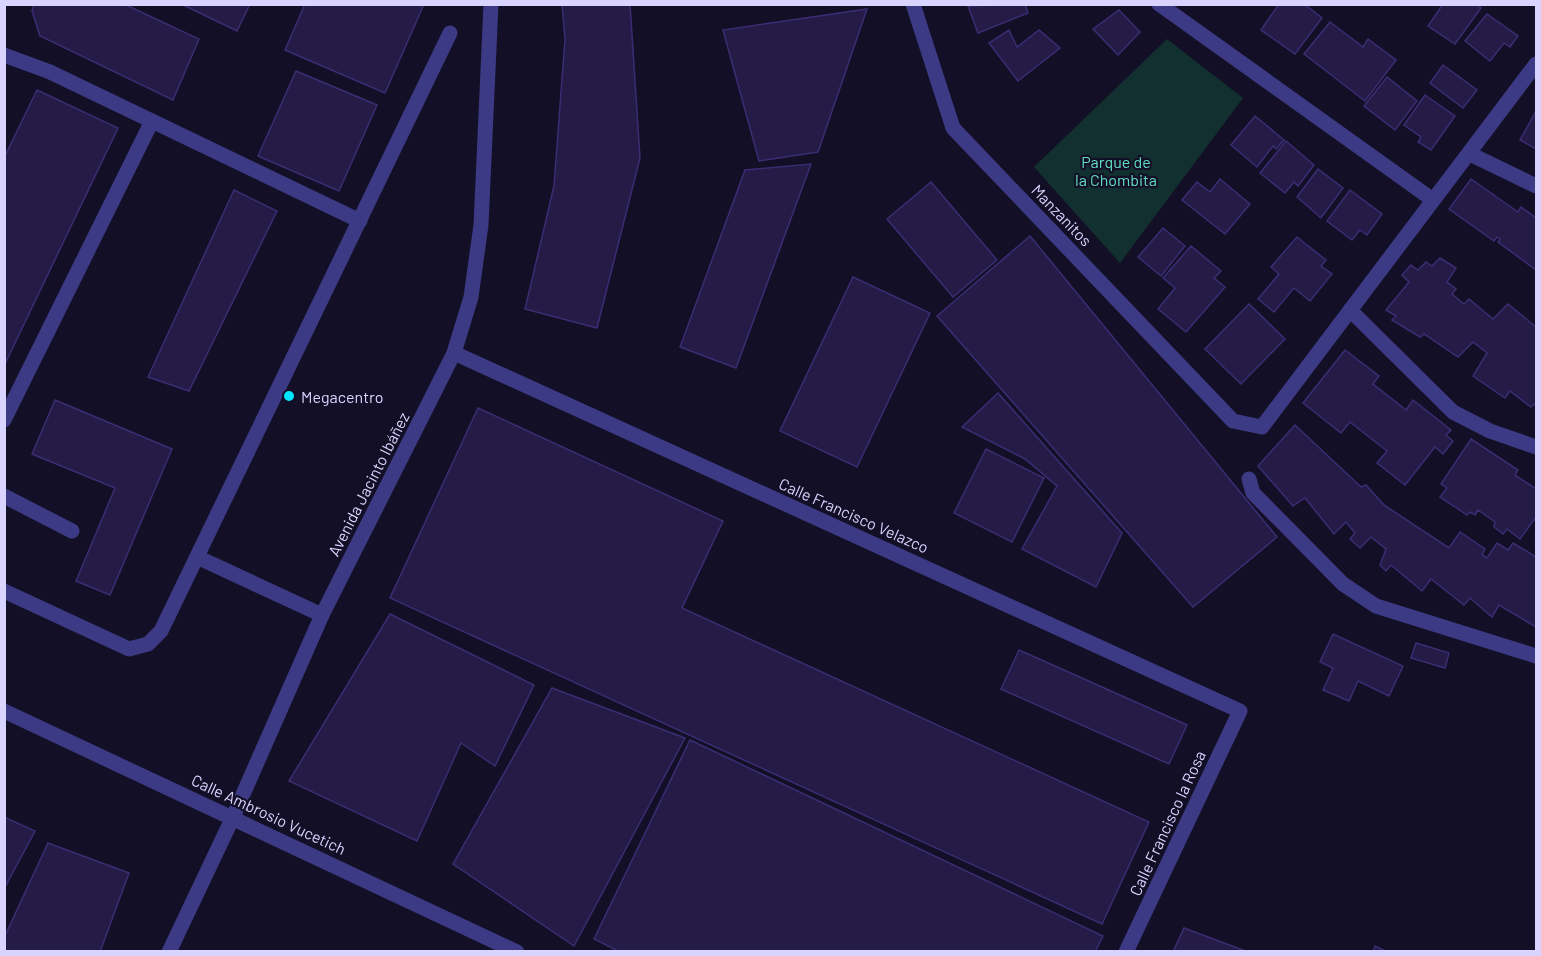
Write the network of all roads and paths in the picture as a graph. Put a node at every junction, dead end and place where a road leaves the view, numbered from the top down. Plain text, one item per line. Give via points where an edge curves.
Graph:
1 (491, 4) edge
2 (913, 4) edge
3 (1159, 4) edge
4 (450, 33) dead end
5 (4, 56) edge
6 (1536, 64) edge
7 (152, 121) junction
8 (1470, 154) junction
9 (1536, 186) edge
10 (1433, 200) junction
11 (360, 221) junction
12 (1350, 310) junction
13 (454, 353) junction
14 (4, 420) edge
15 (1536, 447) edge
16 (1249, 478) dead end
17 (4, 496) edge
18 (72, 531) dead end
19 (196, 557) junction
20 (4, 591) edge
21 (322, 615) junction
22 (1536, 656) edge
23 (4, 711) edge
24 (1240, 711) joint
25 (233, 817) junction
26 (169, 951) edge
27 (517, 951) edge
28 (1126, 951) edge

1 - 13 street, Avenida Jacinto Ibáñez via 481,225 471,297
2 - 12 street, Manzanitos via 954,128 1233,421 1262,427
3 - 10 street
4 - 11 street
5 - 7 street via 50,72
6 - 8 street
7 - 11 street
7 - 14 street
8 - 9 street
8 - 10 street
10 - 12 street
11 - 19 street
12 - 15 street via 1453,412 1490,431
13 - 21 street, Avenida Jacinto Ibáñez
13 - 24 street, Calle Francisco Velazco
16 - 22 street via 1253,493 1277,518 1343,584 1376,606
17 - 18 street
19 - 20 street via 161,631 148,644 129,649
19 - 21 street
21 - 25 street, Avenida Jacinto Ibáñez
23 - 25 street, Calle Ambrosio Vucetich
24 - 28 street, Calle Francisco la Rosa
25 - 26 street, Avenida Jacinto Ibáñez
25 - 27 street, Calle Ambrosio Vucetich

